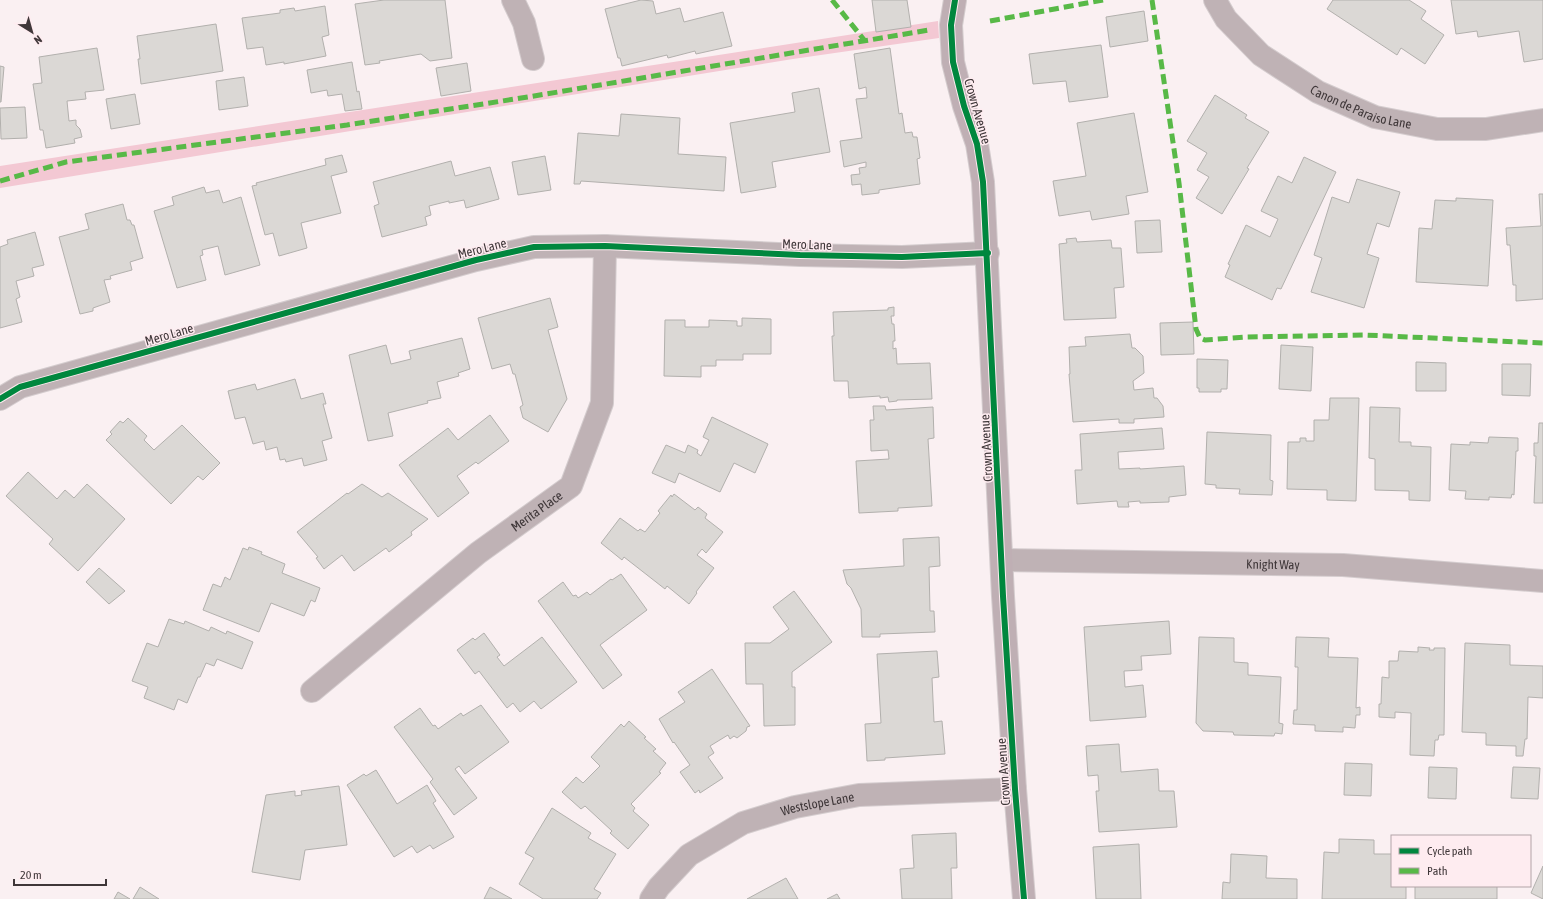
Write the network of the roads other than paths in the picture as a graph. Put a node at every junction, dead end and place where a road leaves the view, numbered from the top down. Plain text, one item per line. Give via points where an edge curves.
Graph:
1 (513, 0) edge
2 (955, 0) edge
3 (1215, 0) edge
4 (533, 59) dead end
5 (1543, 120) edge
6 (605, 246) junction
7 (988, 253) junction
8 (0, 399) edge
9 (1002, 560) junction
10 (1543, 581) edge
11 (312, 691) dead end
12 (1015, 789) junction
13 (651, 899) edge
14 (1024, 899) edge

1 - 4 street via 524,23
2 - 7 street, Crown Avenue via 951,26 952,62 977,144 983,182
3 - 5 street, Canon de Paraiso Lane via 1226,19 1261,56 1318,92 1375,117 1437,130 1486,129
6 - 7 street, Mero Lane via 902,257
6 - 8 street, Mero Lane via 534,247 476,260 20,387
6 - 11 street, Merita Place via 602,403 571,486 478,553
7 - 9 street, Crown Avenue
9 - 10 street, Knight Way via 1343,565
9 - 12 street, Crown Avenue
12 - 13 street, Westslope Lane via 859,795 795,807 743,823 689,855
12 - 14 street, Crown Avenue

